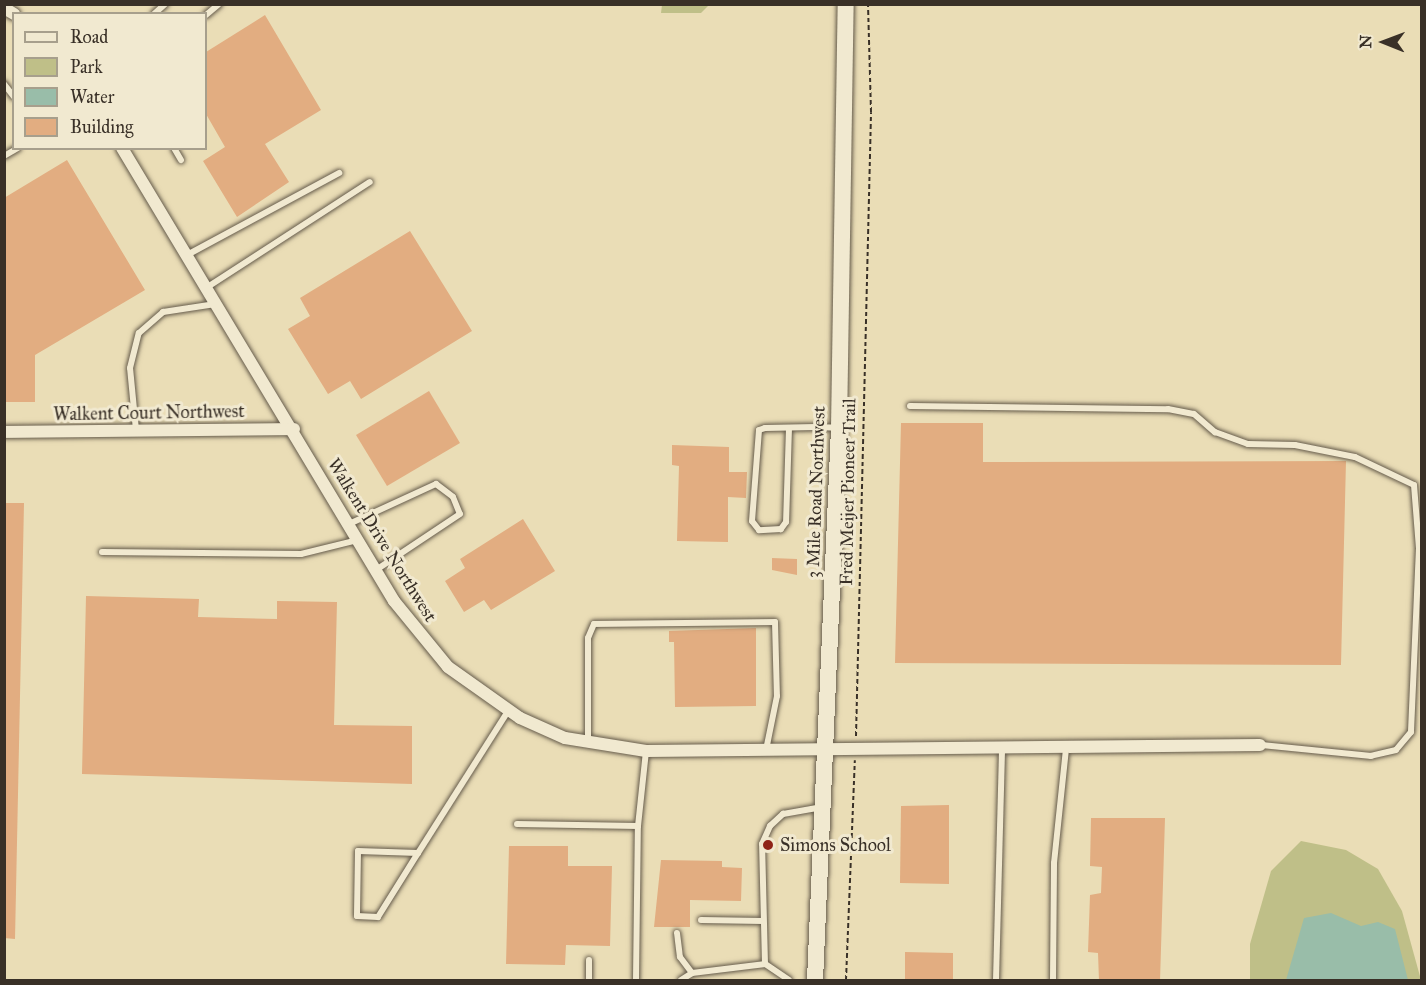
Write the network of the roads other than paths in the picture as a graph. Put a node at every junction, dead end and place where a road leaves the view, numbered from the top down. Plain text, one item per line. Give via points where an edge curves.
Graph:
1 (219, 4) edge
2 (846, 4) edge
3 (207, 14) edge
4 (123, 150) edge
5 (175, 150) edge
6 (181, 160) dead end
7 (339, 173) dead end
8 (370, 182) dead end
9 (187, 255) junction
10 (206, 288) junction
11 (216, 303) junction
12 (910, 406) dead end
13 (789, 428) junction
14 (839, 428) junction
15 (294, 429) junction
16 (136, 431) junction
17 (4, 432) edge
18 (349, 524) junction
19 (359, 540) junction
20 (102, 552) dead end
21 (376, 570) junction
22 (508, 711) junction
23 (588, 743) junction
24 (1260, 745) joint
25 (1066, 747) junction
26 (1002, 748) junction
27 (646, 751) junction
28 (766, 751) junction
29 (825, 751) junction
30 (823, 807) junction
31 (517, 824) dead end
32 (638, 826) junction
33 (418, 853) junction
34 (701, 920) dead end
35 (763, 921) junction
36 (677, 933) dead end
37 (589, 960) dead end
38 (765, 964) junction
39 (692, 973) junction
40 (590, 981) edge
41 (636, 981) edge
42 (681, 981) edge
43 (789, 981) edge
44 (815, 981) edge
45 (996, 981) edge
46 (1053, 981) edge

1 - 3 lane
2 - 14 main road, 3 Mile Road Northwest
4 - 9 street, Walkent Drive Northwest
5 - 6 lane
7 - 9 lane
8 - 10 lane
9 - 10 street, Walkent Drive Northwest
10 - 11 street, Walkent Drive Northwest
11 - 15 street, Walkent Drive Northwest
11 - 16 lane via 163,312 140,333 130,368
12 - 24 lane via 1168,408 1194,414 1215,432 1248,444 1295,445 1355,457 1414,485 1419,548 1412,732 1396,750 1371,756
13 - 13 lane via 765,428 755,437 752,521 759,530 781,528 786,522
13 - 14 lane
14 - 29 main road, 3 Mile Road Northwest
15 - 16 street, Walkent Court Northwest
15 - 18 street, Walkent Drive Northwest
16 - 17 street, Walkent Court Northwest
18 - 19 street, Walkent Drive Northwest
18 - 21 lane via 436,483 453,497 460,514
19 - 20 lane via 301,554
19 - 21 street, Walkent Drive Northwest
21 - 22 street, Walkent Drive Northwest via 424,642 481,695
22 - 23 street, Walkent Drive Northwest via 565,738
22 - 33 lane
23 - 27 street, Walkent Drive Northwest
23 - 28 lane via 588,638 594,624 775,622 777,696
24 - 25 street, Walkent Drive Northwest
25 - 26 street, Walkent Drive Northwest
25 - 46 lane via 1054,863
26 - 29 street, Walkent Drive Northwest
26 - 45 lane
27 - 28 street, Walkent Drive Northwest
27 - 32 lane
28 - 29 street, Walkent Drive Northwest
29 - 30 main road, 3 Mile Road Northwest
30 - 35 lane via 795,809 770,826 760,864
30 - 44 main road, 3 Mile Road Northwest
31 - 32 lane
32 - 41 lane
33 - 33 lane via 378,916 357,916 358,851
34 - 35 lane
35 - 38 lane
36 - 39 lane via 680,957
37 - 40 lane
38 - 39 lane
38 - 43 lane
39 - 42 lane

